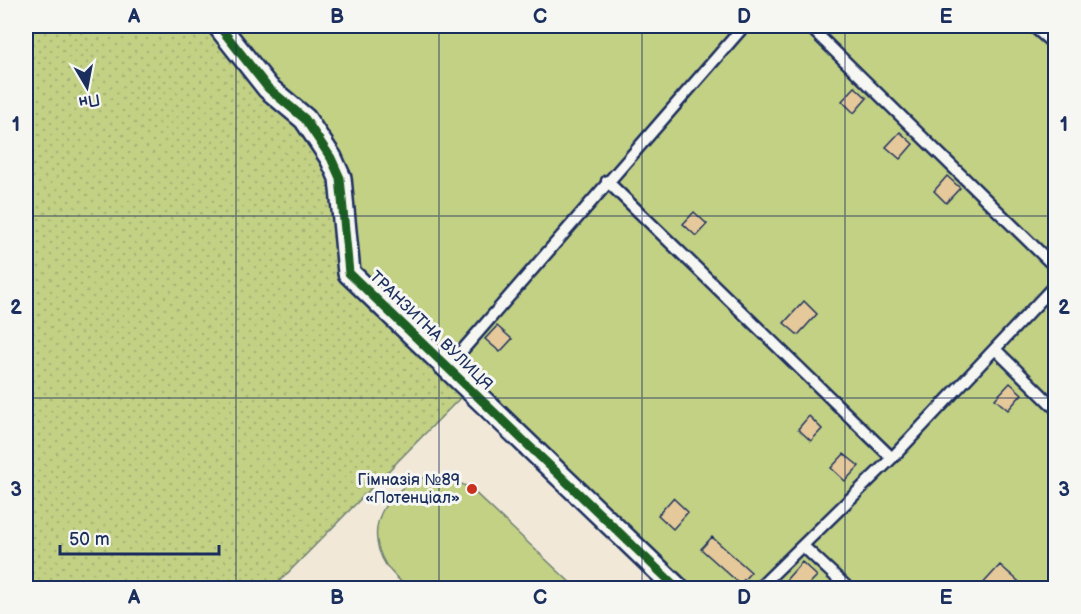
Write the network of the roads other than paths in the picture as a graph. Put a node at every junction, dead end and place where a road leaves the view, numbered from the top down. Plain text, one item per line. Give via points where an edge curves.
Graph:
1 (219, 26) edge
2 (744, 26) edge
3 (809, 26) edge
4 (1033, 26) edge
5 (1056, 46) edge
6 (607, 181) junction
7 (1056, 268) edge
8 (1056, 284) edge
9 (996, 350) junction
10 (447, 368) junction
11 (1056, 409) edge
12 (892, 458) junction
13 (803, 546) junction
14 (677, 588) edge
15 (759, 588) edge
16 (848, 588) edge

1 - 10 street, ТРАНЗИТНА ВУЛИЦЯ via 268,88 305,119 331,158 340,178 349,273
2 - 6 lane
3 - 7 lane
4 - 5 lane
6 - 10 lane
6 - 12 lane
8 - 9 lane
9 - 11 lane
9 - 12 lane
10 - 14 street, ТРАНЗИТНА ВУЛИЦЯ
12 - 13 lane
13 - 15 lane
13 - 16 lane

